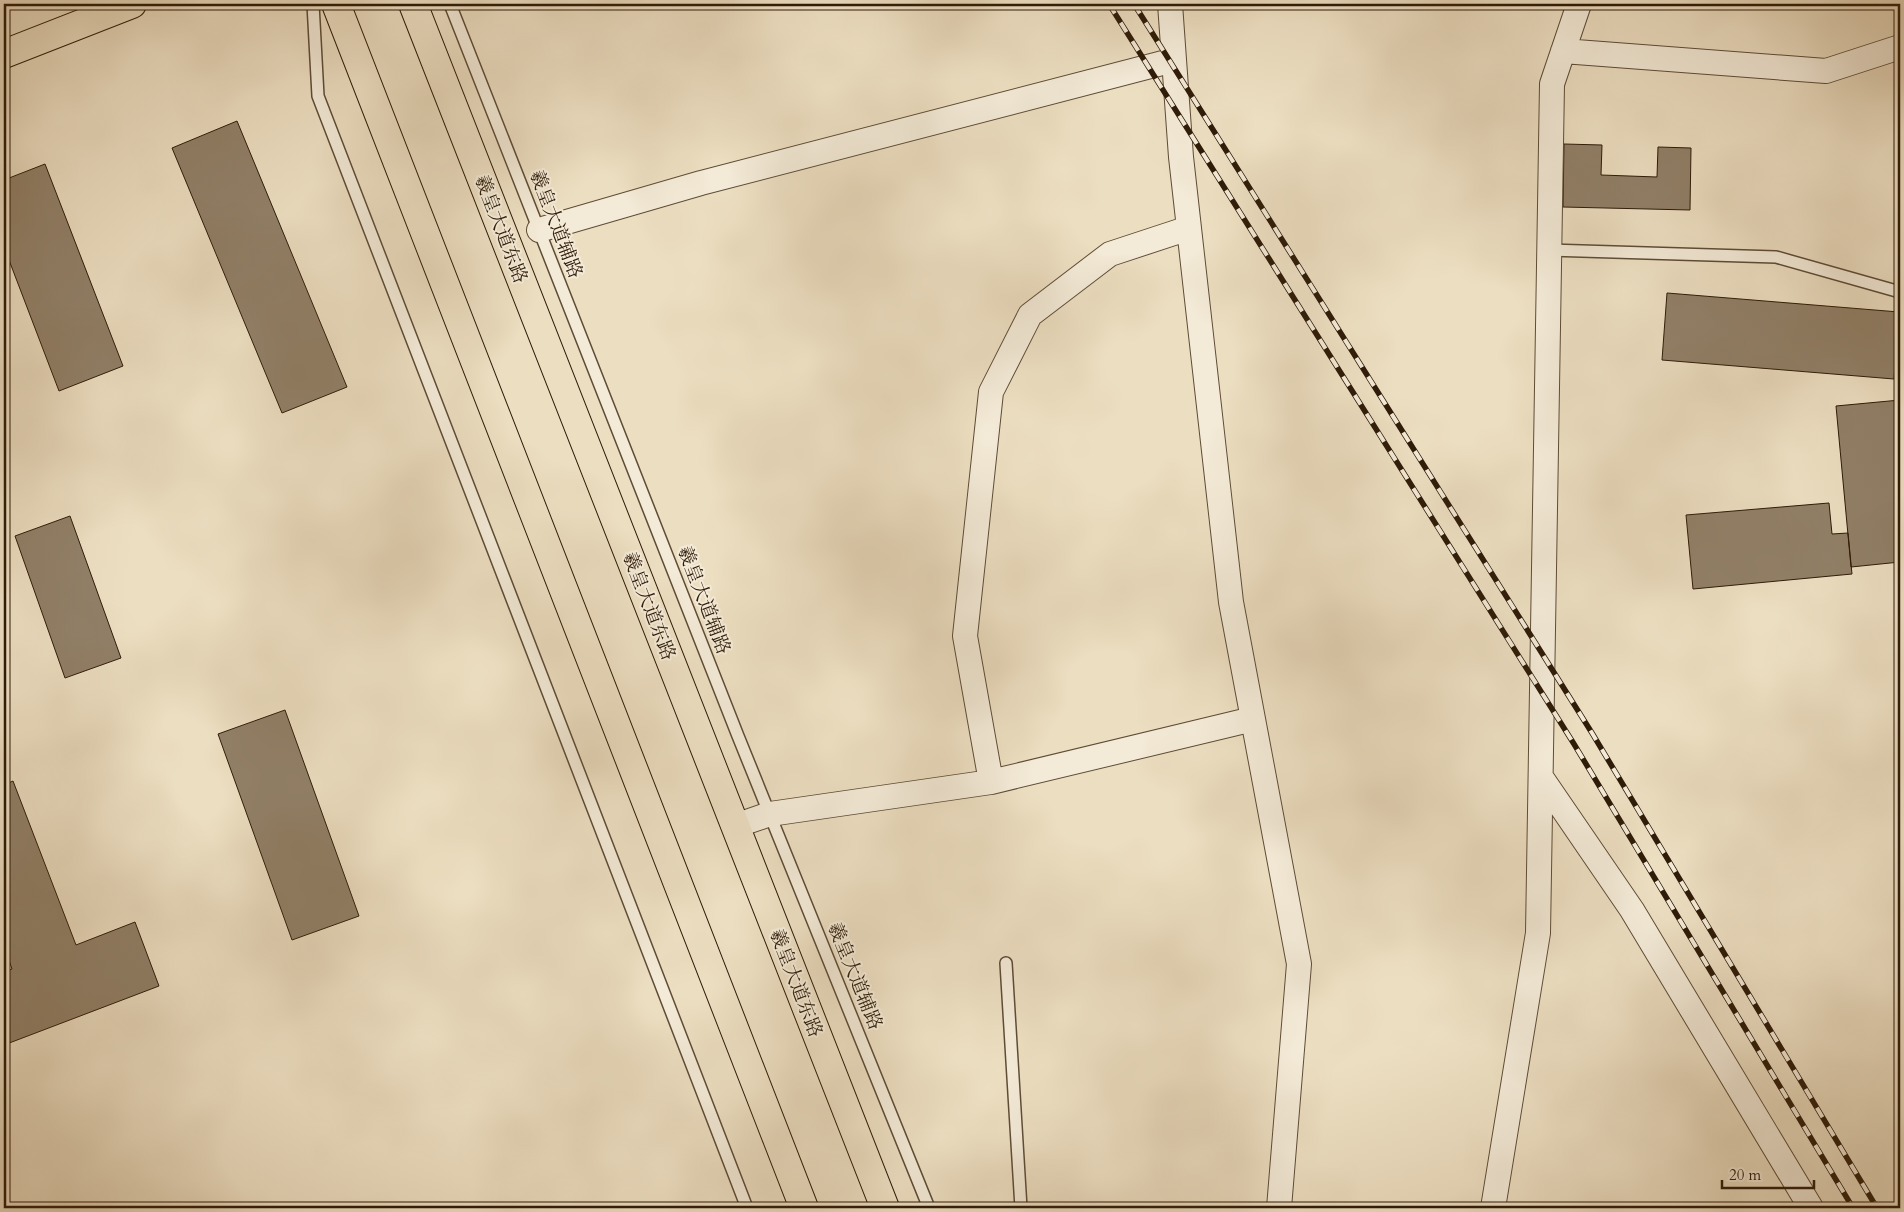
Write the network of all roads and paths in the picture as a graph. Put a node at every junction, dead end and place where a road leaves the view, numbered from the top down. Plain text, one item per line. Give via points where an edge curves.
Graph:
1 (132, 4) edge
2 (313, 4) edge
3 (336, 4) edge
4 (413, 4) edge
5 (450, 4) edge
6 (1170, 4) edge
7 (1579, 4) edge
8 (1900, 47) edge
9 (1563, 51) junction
10 (4, 54) edge
11 (1174, 60) junction
12 (1189, 228) junction
13 (540, 230) junction
14 (1550, 250) junction
15 (1900, 292) edge
16 (1253, 719) junction
17 (1541, 777) junction
18 (991, 782) junction
19 (770, 814) junction
20 (735, 826) junction
21 (1006, 964) dead end
22 (747, 1208) edge
23 (804, 1208) edge
24 (884, 1208) edge
25 (929, 1208) edge
26 (1020, 1208) edge
27 (1279, 1208) edge
28 (1493, 1208) edge
29 (1811, 1208) edge

1 - 10 main road
2 - 22 lane via 318,96
3 - 23 main road
4 - 20 main road, 羲皇大道东路
5 - 13 lane, 羲皇大道辅路
6 - 11 street
7 - 9 street
8 - 9 street via 1826,71
9 - 14 street via 1552,84
11 - 12 street
11 - 13 street via 711,180
12 - 16 street via 1231,602
12 - 18 street via 1110,254 1030,315 991,392 965,636
13 - 19 lane, 羲皇大道辅路
14 - 15 lane via 1776,257
14 - 17 street
16 - 18 street
16 - 27 street via 1299,964
17 - 28 street via 1538,933
17 - 29 street via 1632,910
18 - 19 street
19 - 20 street
19 - 25 lane, 羲皇大道辅路
20 - 24 main road, 羲皇大道东路
21 - 26 lane

